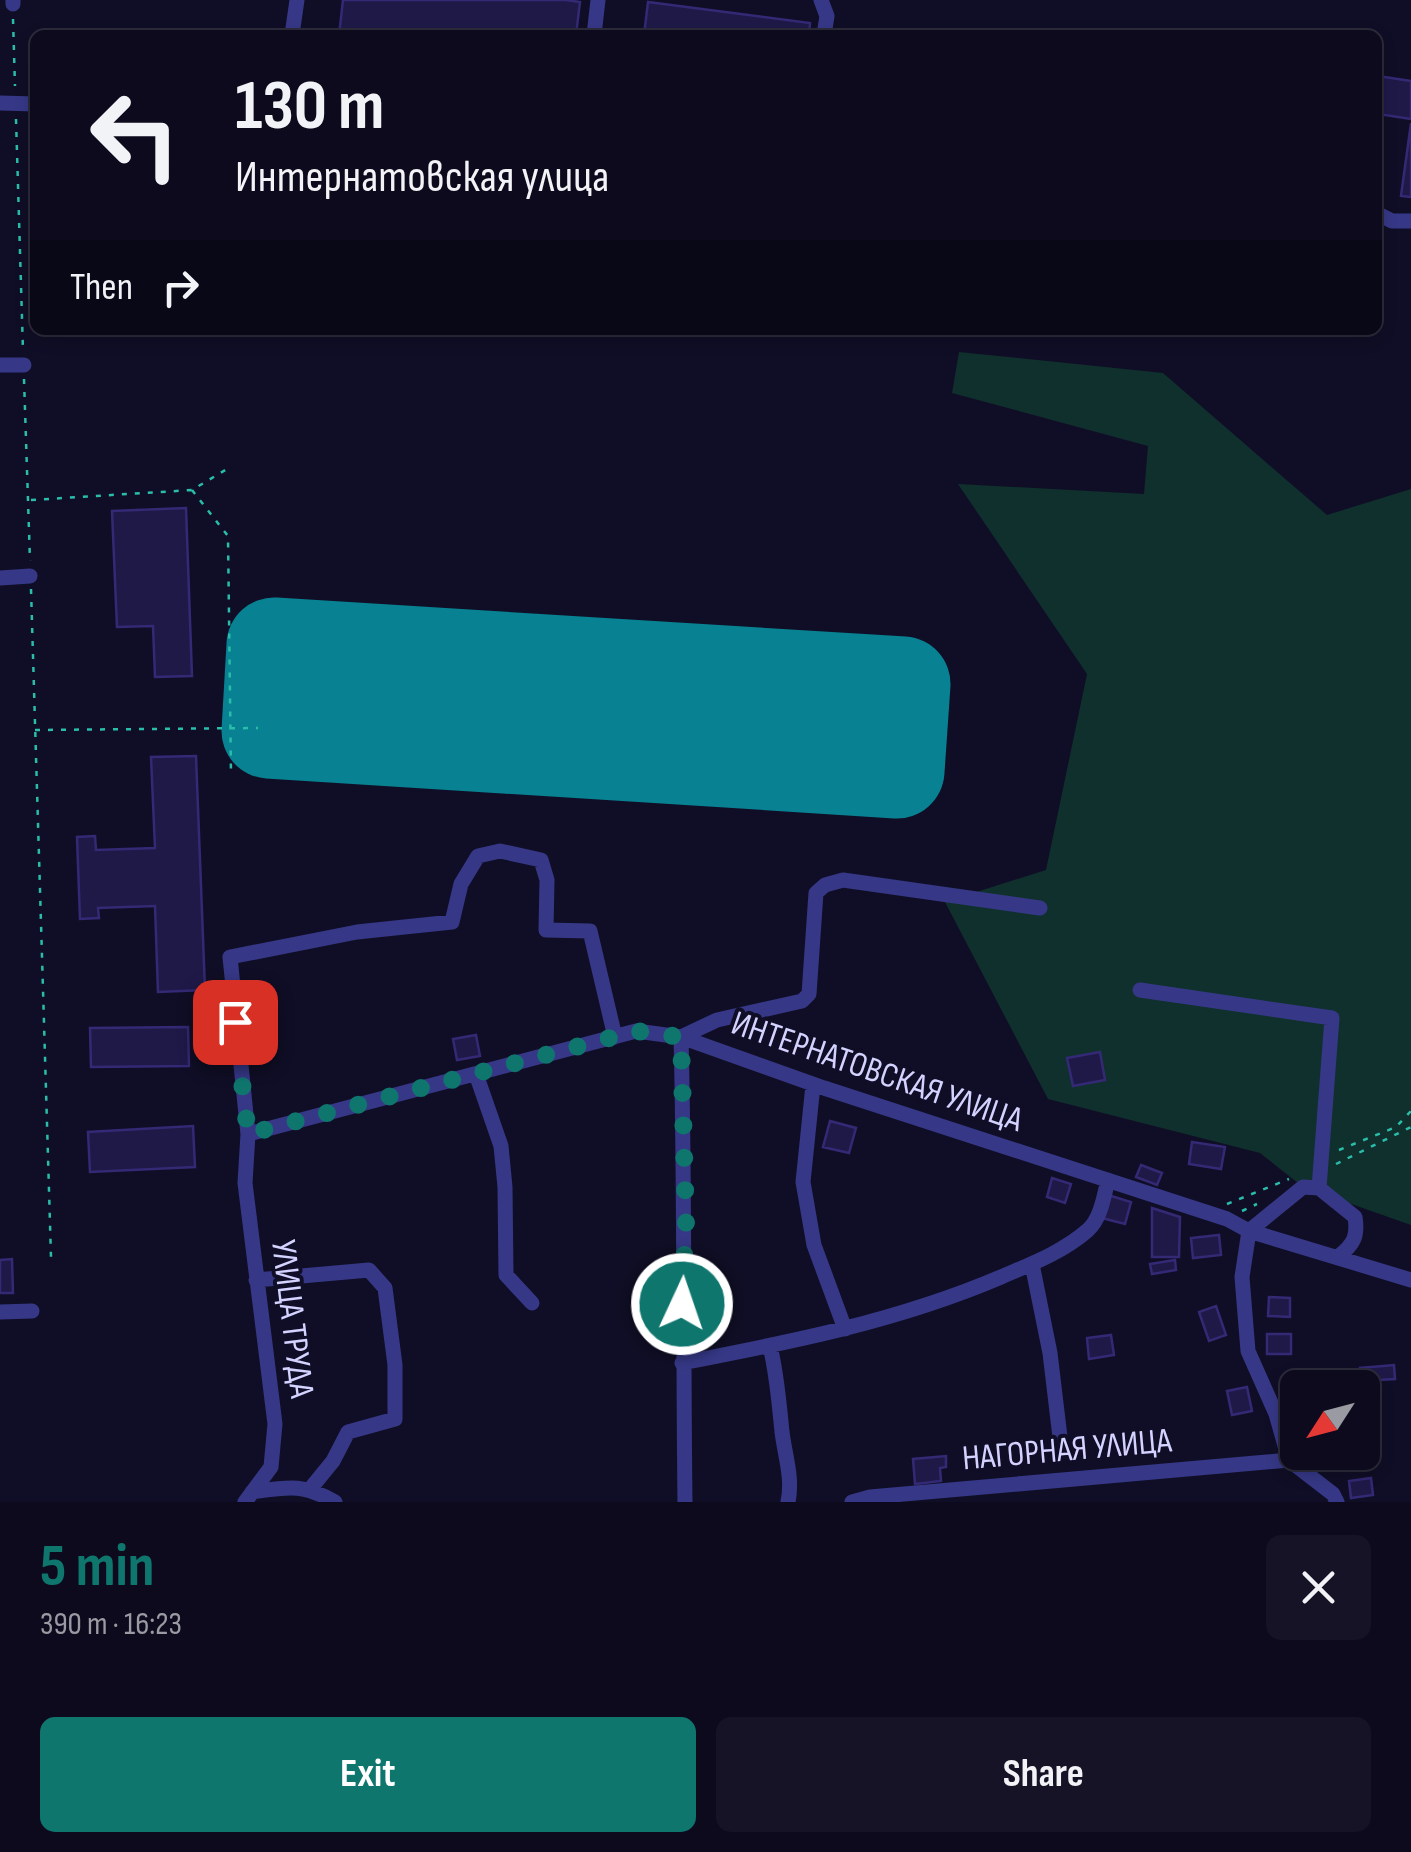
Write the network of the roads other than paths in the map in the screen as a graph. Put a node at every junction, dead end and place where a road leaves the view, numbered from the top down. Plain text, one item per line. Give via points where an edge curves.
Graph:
1 (297, 0) edge
2 (598, 0) edge
3 (821, 0) edge
4 (293, 30) edge
5 (595, 30) edge
6 (825, 30) edge
7 (1382, 216) edge
8 (1411, 221) edge
9 (0, 365) edge
10 (24, 365) road end
11 (30, 576) road end
12 (0, 578) edge
13 (1040, 908) dead end
14 (1140, 990) dead end
15 (614, 1037) junction
16 (681, 1037) junction
17 (476, 1074) junction
18 (814, 1085) junction
19 (248, 1134) junction
20 (1108, 1180) junction
21 (1319, 1188) junction
22 (1249, 1231) junction
23 (1338, 1256) junction
24 (1032, 1264) junction
25 (256, 1280) junction
26 (1411, 1280) edge
27 (532, 1303) dead end
28 (32, 1310) dead end
29 (0, 1312) edge
30 (845, 1329) junction
31 (770, 1346) junction
32 (682, 1363) junction
33 (1280, 1428) edge
34 (1060, 1438) dead end
35 (1280, 1461) edge
36 (1302, 1470) edge
37 (311, 1488) junction
38 (248, 1497) edge
39 (335, 1502) edge
40 (685, 1502) edge
41 (788, 1502) edge
42 (852, 1502) edge
43 (1337, 1502) edge

1 - 4 street
2 - 5 street
3 - 6 street
7 - 8 street
9 - 10 street
11 - 12 street
13 - 16 street via 843,880 825,885 816,894 809,994 802,1002 717,1020
14 - 21 street via 1332,1018
15 - 16 street, ИНТЕРНАТОВСКАЯ УЛИЦА via 636,1031
15 - 17 street, ИНТЕРНАТОВСКАЯ УЛИЦА
15 - 19 street, УЛИЦА ТРУДА via 590,932 546,930 541,860 500,851 478,856 461,884 452,922 230,957
16 - 18 street, ИНТЕРНАТОВСКАЯ УЛИЦА
16 - 32 street
17 - 19 street, ИНТЕРНАТОВСКАЯ УЛИЦА
17 - 27 street via 501,1146 506,1275
18 - 20 street, ИНТЕРНАТОВСКАЯ УЛИЦА
18 - 30 street via 803,1182 814,1245
19 - 25 street, УЛИЦА ТРУДА via 245,1182
20 - 22 street, ИНТЕРНАТОВСКАЯ УЛИЦА
20 - 24 street via 1091,1228
21 - 22 street via 1303,1187
21 - 23 street via 1355,1217 1352,1245
22 - 23 street, ИНТЕРНАТОВСКАЯ УЛИЦА
22 - 33 street via 1242,1277 1248,1351
23 - 26 street, ИНТЕРНАТОВСКАЯ УЛИЦА
24 - 30 street via 896,1317
24 - 34 street
25 - 37 street via 369,1270 384,1288 395,1419 348,1432
25 - 38 street, УЛИЦА ТРУДА via 275,1424 271,1467
28 - 29 street
30 - 31 street
31 - 32 street
31 - 41 street via 792,1485
32 - 40 street
35 - 42 street, НАГОРНАЯ УЛИЦА
36 - 43 street
37 - 38 street
37 - 39 street

